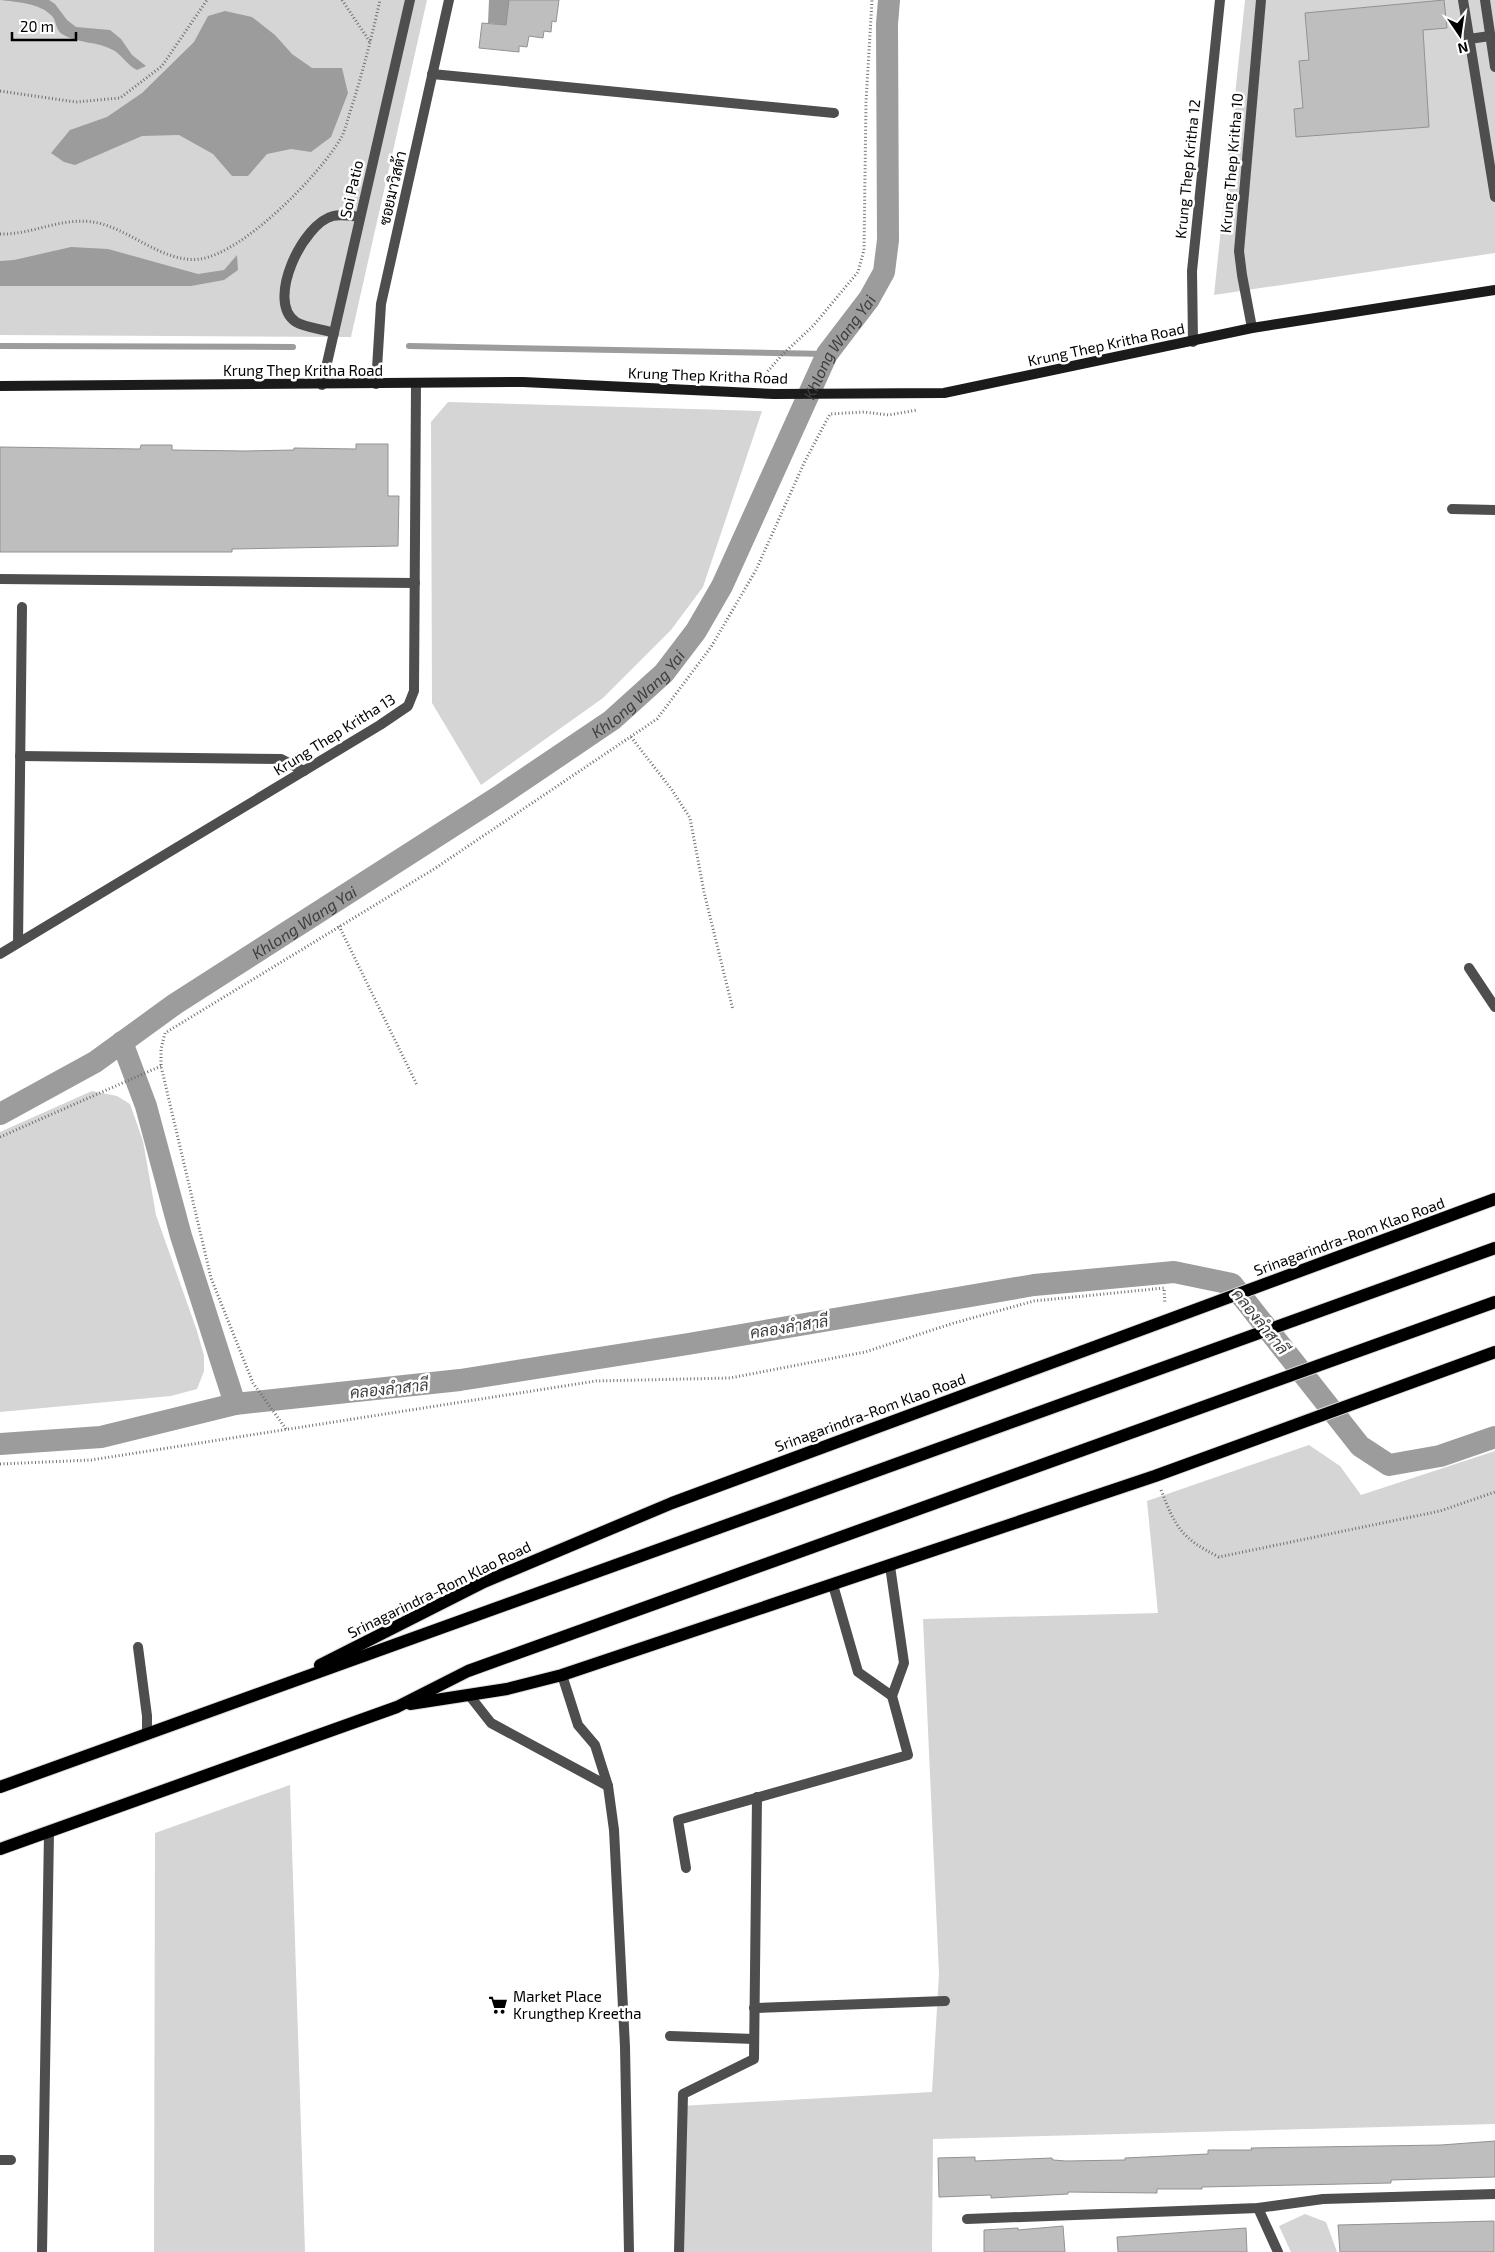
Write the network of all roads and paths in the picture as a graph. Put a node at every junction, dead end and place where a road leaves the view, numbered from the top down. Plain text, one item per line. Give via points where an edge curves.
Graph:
1 (207, 0) edge
2 (342, 0) edge
3 (380, 0) edge
4 (410, 0) edge
5 (449, 0) edge
6 (872, 0) edge
7 (1220, 0) edge
8 (1261, 0) edge
9 (1463, 0) edge
10 (1484, 0) edge
11 (1490, 36) junction
12 (1469, 39) junction
13 (370, 43) junction
14 (1495, 67) edge
15 (432, 74) junction
16 (0, 91) edge
17 (834, 113) dead end
18 (1495, 198) edge
19 (360, 217) junction
20 (0, 234) edge
21 (1495, 290) edge
22 (1252, 328) junction
23 (334, 332) junction
24 (1193, 342) junction
25 (767, 372) dead end
26 (376, 384) junction
27 (416, 384) junction
28 (322, 385) junction
29 (0, 386) edge
30 (931, 394) junction
31 (1452, 510) dead end
32 (1495, 510) edge
33 (0, 579) edge
34 (415, 583) junction
35 (22, 607) dead end
36 (631, 737) junction
37 (20, 756) junction
38 (304, 771) junction
39 (339, 926) junction
40 (18, 943) junction
41 (0, 954) edge
42 (1469, 968) dead end
43 (1495, 1007) edge
44 (733, 1010) dead end
45 (161, 1066) junction
46 (417, 1085) dead end
47 (0, 1137) edge
48 (1495, 1199) edge
49 (1495, 1248) edge
50 (1495, 1302) edge
51 (1158, 1306) dead end
52 (1495, 1352) edge
53 (286, 1429) junction
54 (0, 1464) edge
55 (1155, 1476) junction
56 (1495, 1492) edge
57 (890, 1566) junction
58 (834, 1585) junction
59 (138, 1647) dead end
60 (562, 1675) junction
61 (271, 1690) junction
62 (469, 1695) junction
63 (892, 1696) junction
64 (397, 1706) junction
65 (147, 1734) junction
66 (608, 1786) junction
67 (0, 1787) edge
68 (757, 1797) junction
69 (48, 1832) junction
70 (0, 1849) edge
71 (686, 1868) dead end
72 (945, 2001) dead end
73 (754, 2008) junction
74 (670, 2036) dead end
75 (754, 2039) junction
76 (0, 2160) edge
77 (11, 2160) dead end
78 (1495, 2194) edge
79 (1258, 2208) junction
80 (967, 2219) dead end
81 (42, 2252) edge
82 (629, 2252) edge
83 (679, 2252) edge
84 (1278, 2252) edge

1 - 16 path via 162,66 120,98 76,102
2 - 13 path
3 - 13 path
4 - 19 street, Soi Patio
5 - 15 street, ซอยมาวิสต้า
6 - 25 path via 866,102 864,250 858,272
7 - 24 street, Krung Thep Kritha 12 via 1192,271
8 - 22 street, Krung Thep Kritha 10 via 1240,237 1242,275
9 - 12 street
10 - 11 street
11 - 12 street
11 - 14 street
12 - 18 street
13 - 20 path via 342,137 326,161 263,226 226,250 199,259 171,256 95,222 54,223
15 - 17 street
15 - 26 street, ซอยมาวิสต้า via 381,304
19 - 23 street, Soi Patio
19 - 23 street via 332,216 310,230 295,255 284,291 286,308 296,322
21 - 22 main road, Krung Thep Kritha Road
22 - 24 main road, Krung Thep Kritha Road
23 - 28 street, Soi Patio
24 - 30 main road, Krung Thep Kritha Road via 944,394
26 - 27 main road, Krung Thep Kritha Road
26 - 28 main road, Krung Thep Kritha Road
27 - 30 main road, Krung Thep Kritha Road via 523,382 774,394
27 - 34 street, Krung Thep Kritha 13
28 - 29 main road, Krung Thep Kritha Road
30 - 36 path via 923,408 912,412 830,414 805,460 756,570 711,647 657,719
31 - 32 street
33 - 34 street
34 - 38 street, Krung Thep Kritha 13 via 414,691 408,706
35 - 37 street
36 - 39 path via 434,868
36 - 44 path via 690,818 704,892
37 - 38 street via 281,759
37 - 40 street
38 - 40 street, Krung Thep Kritha 13
39 - 45 path via 165,1033
39 - 46 path
40 - 41 street, Krung Thep Kritha 13
42 - 43 street
45 - 47 path
45 - 53 path via 211,1278 253,1383
48 - 61 main road, Srinagarindra-Rom Klao Road via 672,1503 484,1582
49 - 61 main road, Srinagarindra-Rom Klao Road
50 - 64 main road via 468,1671
51 - 53 path via 1166,1303 1164,1288 1034,1301 864,1352 730,1378 596,1381
52 - 55 main road
53 - 54 path via 92,1460
55 - 56 path via 1174,1523 1195,1545 1219,1557 1431,1513
55 - 57 main road
57 - 58 main road
57 - 63 street via 904,1663
58 - 60 main road
58 - 63 street via 858,1672
59 - 65 street
60 - 62 main road
60 - 66 street via 578,1725 595,1745
61 - 65 main road, Srinagarindra-Rom Klao Road
62 - 64 main road
62 - 66 street via 491,1723
63 - 68 street via 908,1755
64 - 69 main road
65 - 67 main road, Srinagarindra-Rom Klao Road
66 - 82 street via 614,1830 625,2047
68 - 71 street via 678,1820
68 - 73 street
69 - 70 main road
69 - 81 street
72 - 73 street
73 - 75 street
74 - 75 street
75 - 83 street via 754,2059 683,2094
76 - 77 street
78 - 79 street via 1323,2199
79 - 80 street
79 - 84 street

